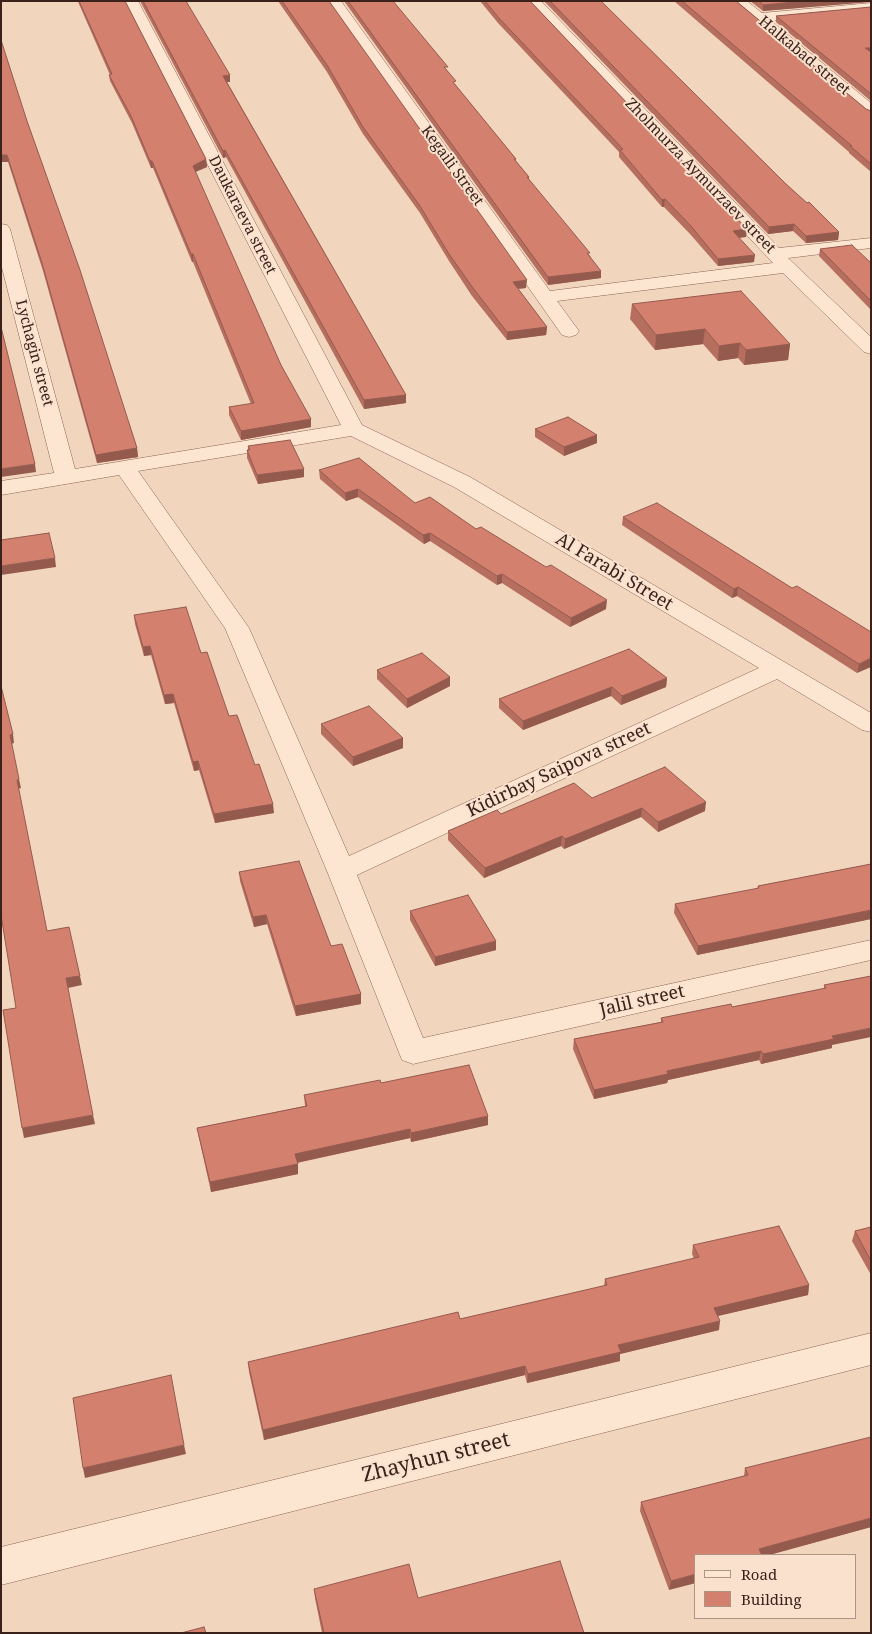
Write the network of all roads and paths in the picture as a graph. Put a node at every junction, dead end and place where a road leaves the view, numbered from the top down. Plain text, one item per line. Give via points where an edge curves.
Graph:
1 (131, 1) edge
2 (334, 1) edge
3 (533, 1) edge
4 (738, 1) edge
5 (871, 7) edge
6 (758, 18) junction
7 (871, 111) edge
8 (1, 229) edge
9 (871, 243) edge
10 (782, 260) junction
11 (546, 297) junction
12 (569, 331) dead end
13 (871, 348) edge
14 (354, 429) junction
15 (125, 468) junction
16 (66, 476) junction
17 (1, 488) edge
18 (778, 669) junction
19 (871, 724) edge
20 (341, 871) junction
21 (871, 950) edge
22 (871, 1350) edge
23 (1, 1566) edge

1 - 14 street, Daukaraeva street
2 - 11 street, Kegaili Street
3 - 10 street, Zholmurza Aymurzaev street
4 - 6 street, Halkabad street
5 - 6 street
6 - 7 street, Halkabad street
8 - 16 street, Lychagin street
9 - 10 street
10 - 11 street
10 - 13 street, Zholmurza Aymurzaev street
11 - 12 street, Kegaili Street
14 - 15 street
14 - 18 street, Al Farabi Street via 462,482
15 - 16 street
15 - 20 street via 237,628
16 - 17 street
18 - 19 street, Al Farabi Street
18 - 20 street, Kidirbay Saipova street
20 - 21 street, Jalil street via 413,1052
22 - 23 street, Zhayhun street

